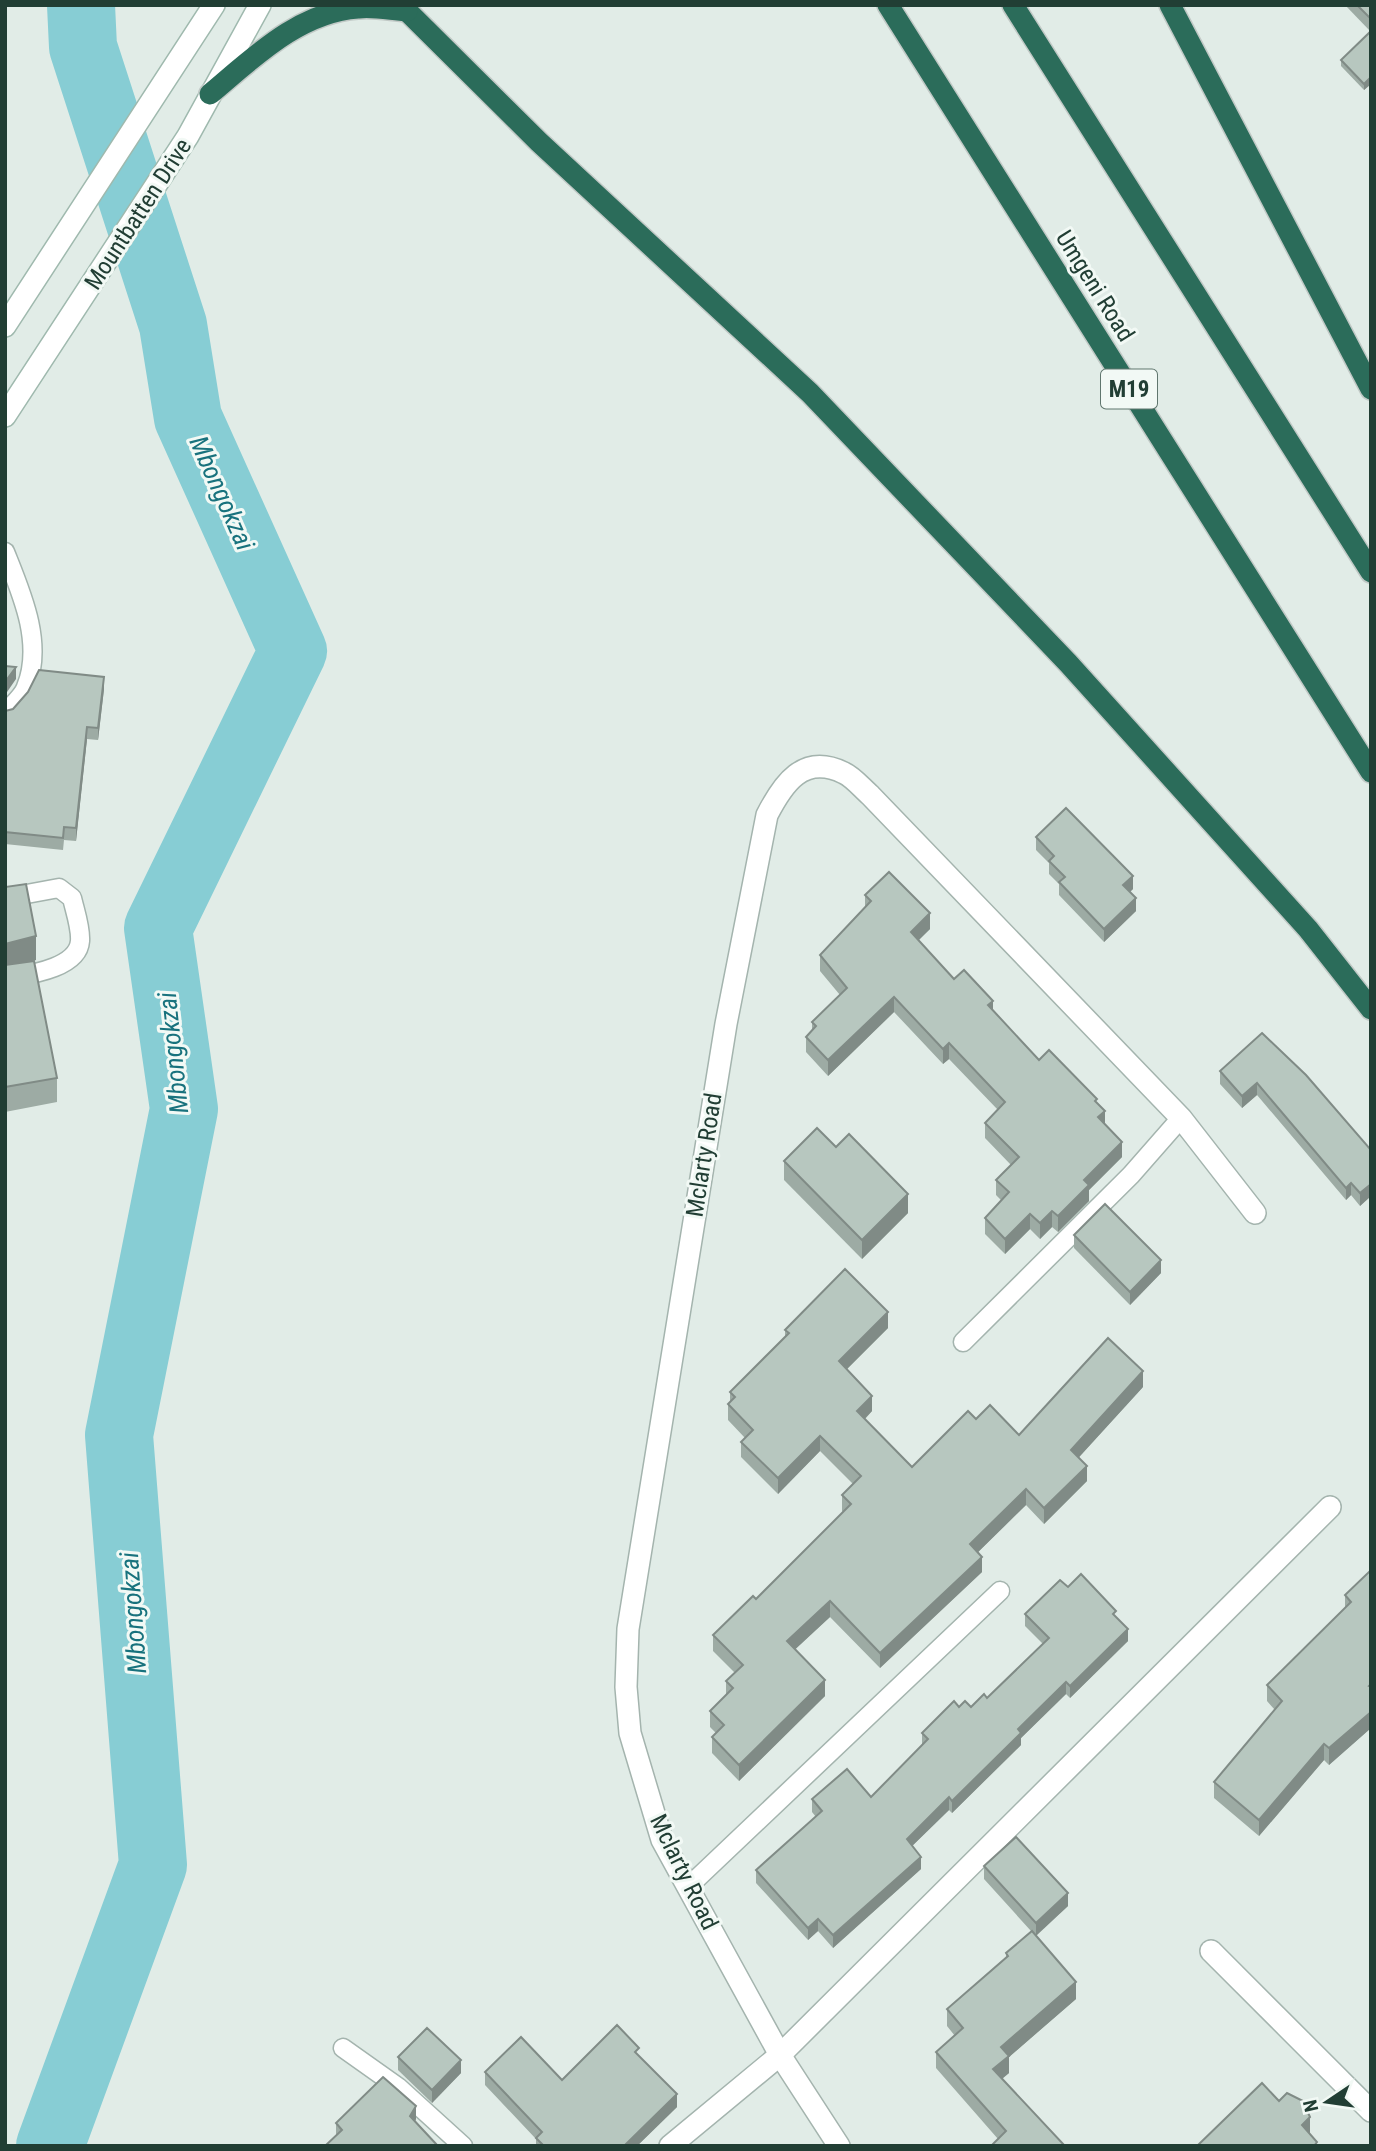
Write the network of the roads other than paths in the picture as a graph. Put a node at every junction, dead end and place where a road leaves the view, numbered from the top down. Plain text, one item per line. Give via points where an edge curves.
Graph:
1 (260, 5) edge
2 (888, 5) edge
3 (1013, 5) edge
4 (1170, 5) edge
5 (404, 8) edge
6 (211, 10) edge
7 (210, 94) junction
8 (5, 326) edge
9 (1371, 389) edge
10 (5, 416) edge
11 (5, 552) edge
12 (1371, 572) edge
13 (5, 713) edge
14 (1371, 772) edge
15 (5, 898) edge
16 (5, 979) edge
17 (1371, 1009) edge
18 (1181, 1118) junction
19 (1255, 1213) dead end
20 (963, 1342) dead end
21 (1330, 1507) dead end
22 (1000, 1591) dead end
23 (688, 1887) junction
24 (1211, 1951) dead end
25 (343, 2048) dead end
26 (780, 2055) junction
27 (1371, 2111) edge
28 (463, 2146) edge
29 (670, 2146) edge
30 (839, 2146) edge

1 - 7 street, Mountbatten Drive
2 - 14 highway, Umgeni Road / M19
3 - 12 highway
4 - 9 highway
5 - 7 highway via 358,8 307,20
5 - 17 highway via 539,142 810,393 1068,663 1308,929
6 - 8 street, Mountbatten Drive
7 - 10 street, Mountbatten Drive via 188,136
11 - 13 lane via 26,605 33,652 26,688
15 - 16 lane via 59,888 72,898 80,942 75,955 57,966
18 - 19 street, Mclarty Road
18 - 20 lane via 1131,1175
18 - 23 street, Mclarty Road via 844,773 819,768 796,772 782,786 767,815 726,1024 628,1629 630,1733 662,1840
21 - 26 street
22 - 23 lane
23 - 26 street, Mclarty Road
24 - 27 street
25 - 28 lane via 398,2087
26 - 29 street
26 - 30 street, Mclarty Road

